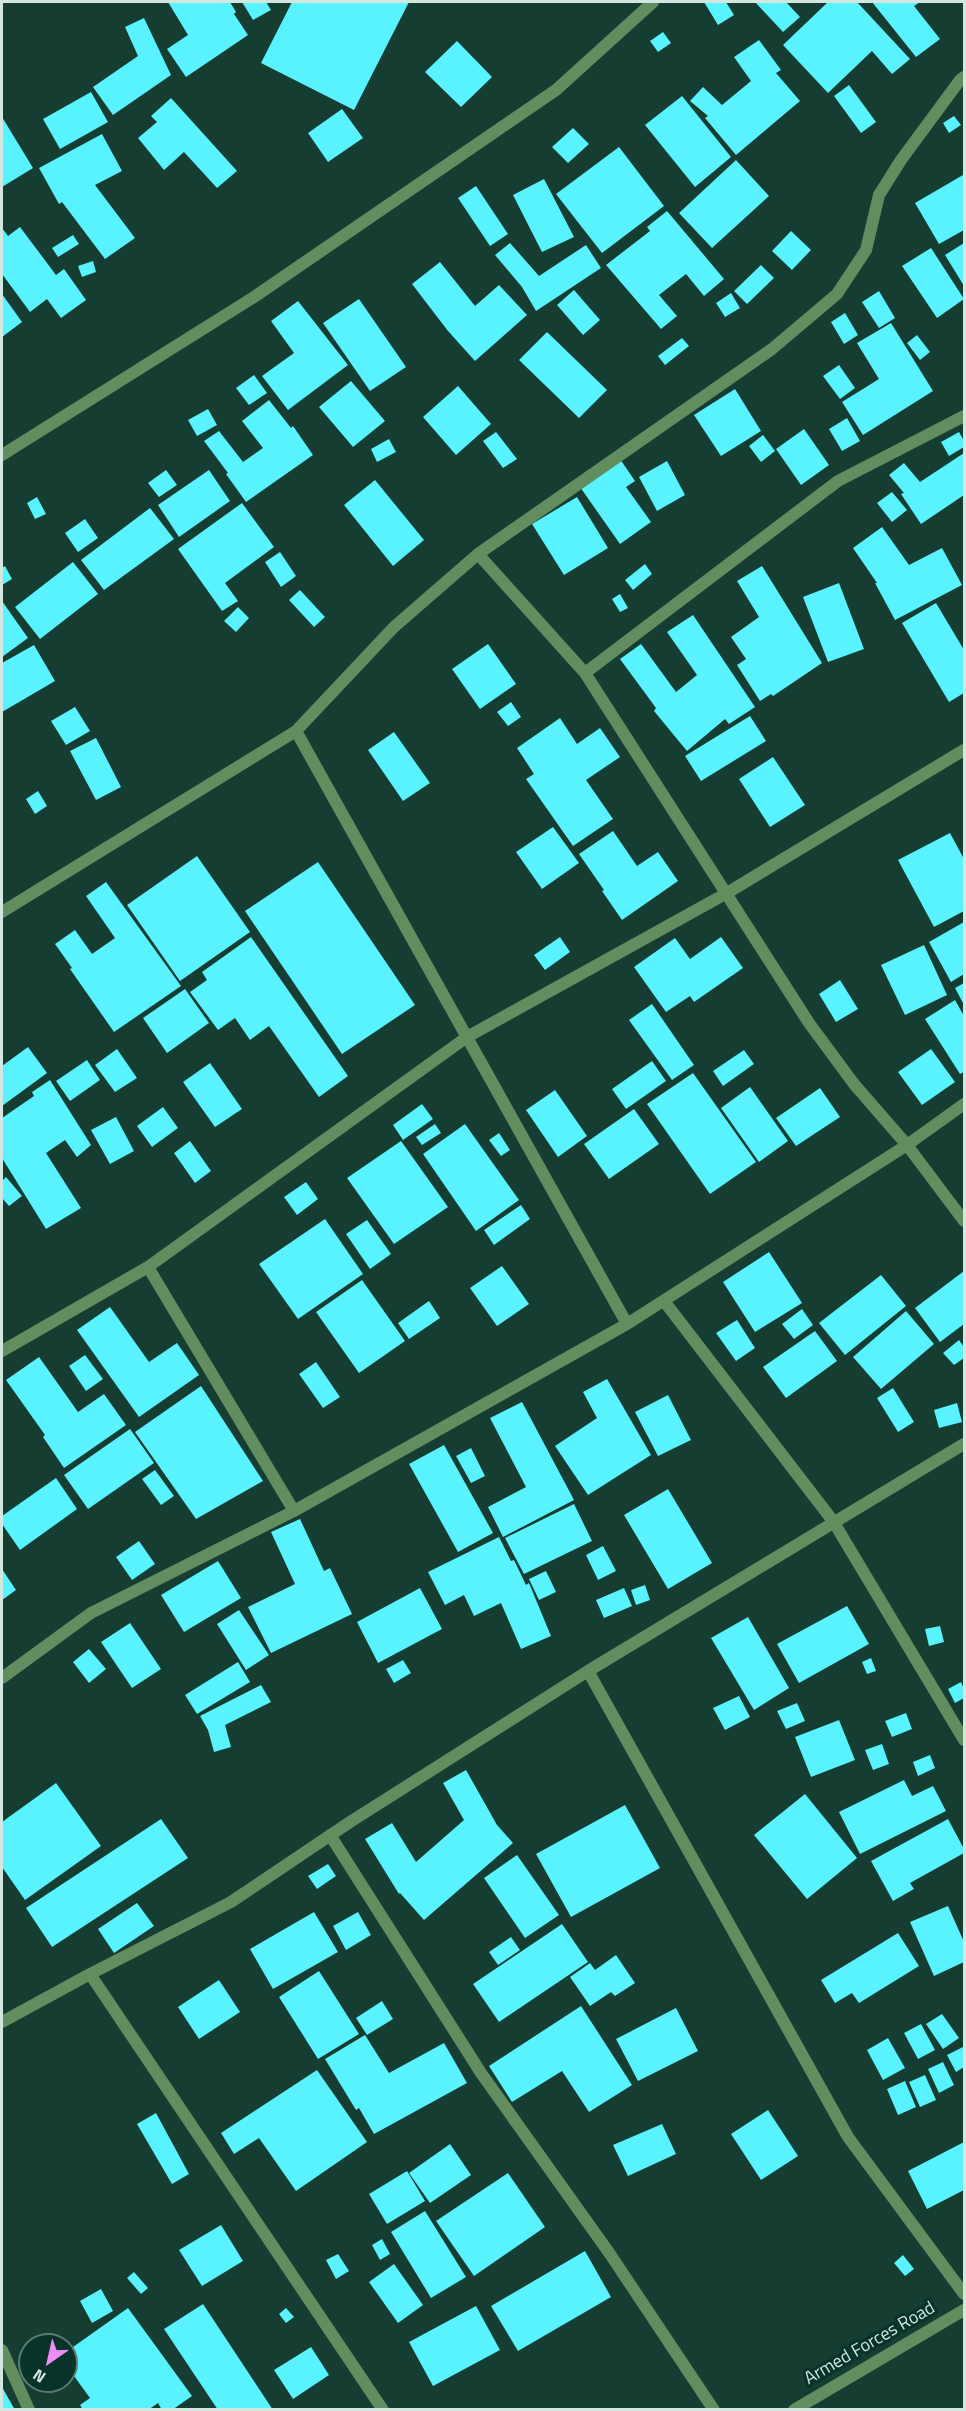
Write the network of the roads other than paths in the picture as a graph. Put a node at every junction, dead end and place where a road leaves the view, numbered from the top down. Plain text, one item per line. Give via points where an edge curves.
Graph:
1 (653, 2) edge
2 (964, 76) edge
3 (964, 416) edge
4 (2, 456) edge
5 (478, 554) junction
6 (585, 674) junction
7 (296, 731) junction
8 (964, 750) edge
9 (728, 893) junction
10 (2, 912) edge
11 (467, 1037) junction
12 (964, 1104) edge
13 (907, 1145) junction
14 (964, 1221) edge
15 (148, 1267) junction
16 (664, 1301) junction
17 (627, 1324) junction
18 (2, 1352) edge
19 (964, 1444) edge
20 (294, 1511) junction
21 (833, 1521) junction
22 (588, 1671) junction
23 (2, 1678) edge
24 (964, 1740) edge
25 (330, 1835) junction
26 (90, 1974) junction
27 (2, 2022) edge
28 (964, 2294) edge
29 (964, 2310) edge
30 (2, 2349) edge
31 (29, 2409) edge
32 (383, 2409) edge
33 (714, 2409) edge
34 (794, 2409) edge

1 - 4 street via 556,90 254,297
2 - 5 street via 879,195 866,250 837,294 772,349
3 - 6 street via 838,481
5 - 6 street
5 - 7 street via 394,627
6 - 9 street
7 - 10 street
7 - 11 street
8 - 9 street
9 - 11 street
9 - 13 street via 809,1023 854,1084
11 - 15 street
11 - 17 street
12 - 13 street
13 - 14 street
13 - 16 street
15 - 18 street
15 - 20 street
16 - 17 street
16 - 21 street
17 - 20 street
19 - 21 street
20 - 23 street via 91,1613
21 - 22 street
21 - 24 street
22 - 25 street
22 - 28 street via 848,2137
25 - 26 street via 231,1902
25 - 33 street via 481,2073
26 - 27 street
26 - 32 street
29 - 34 street, Armed Forces Road
30 - 31 street

